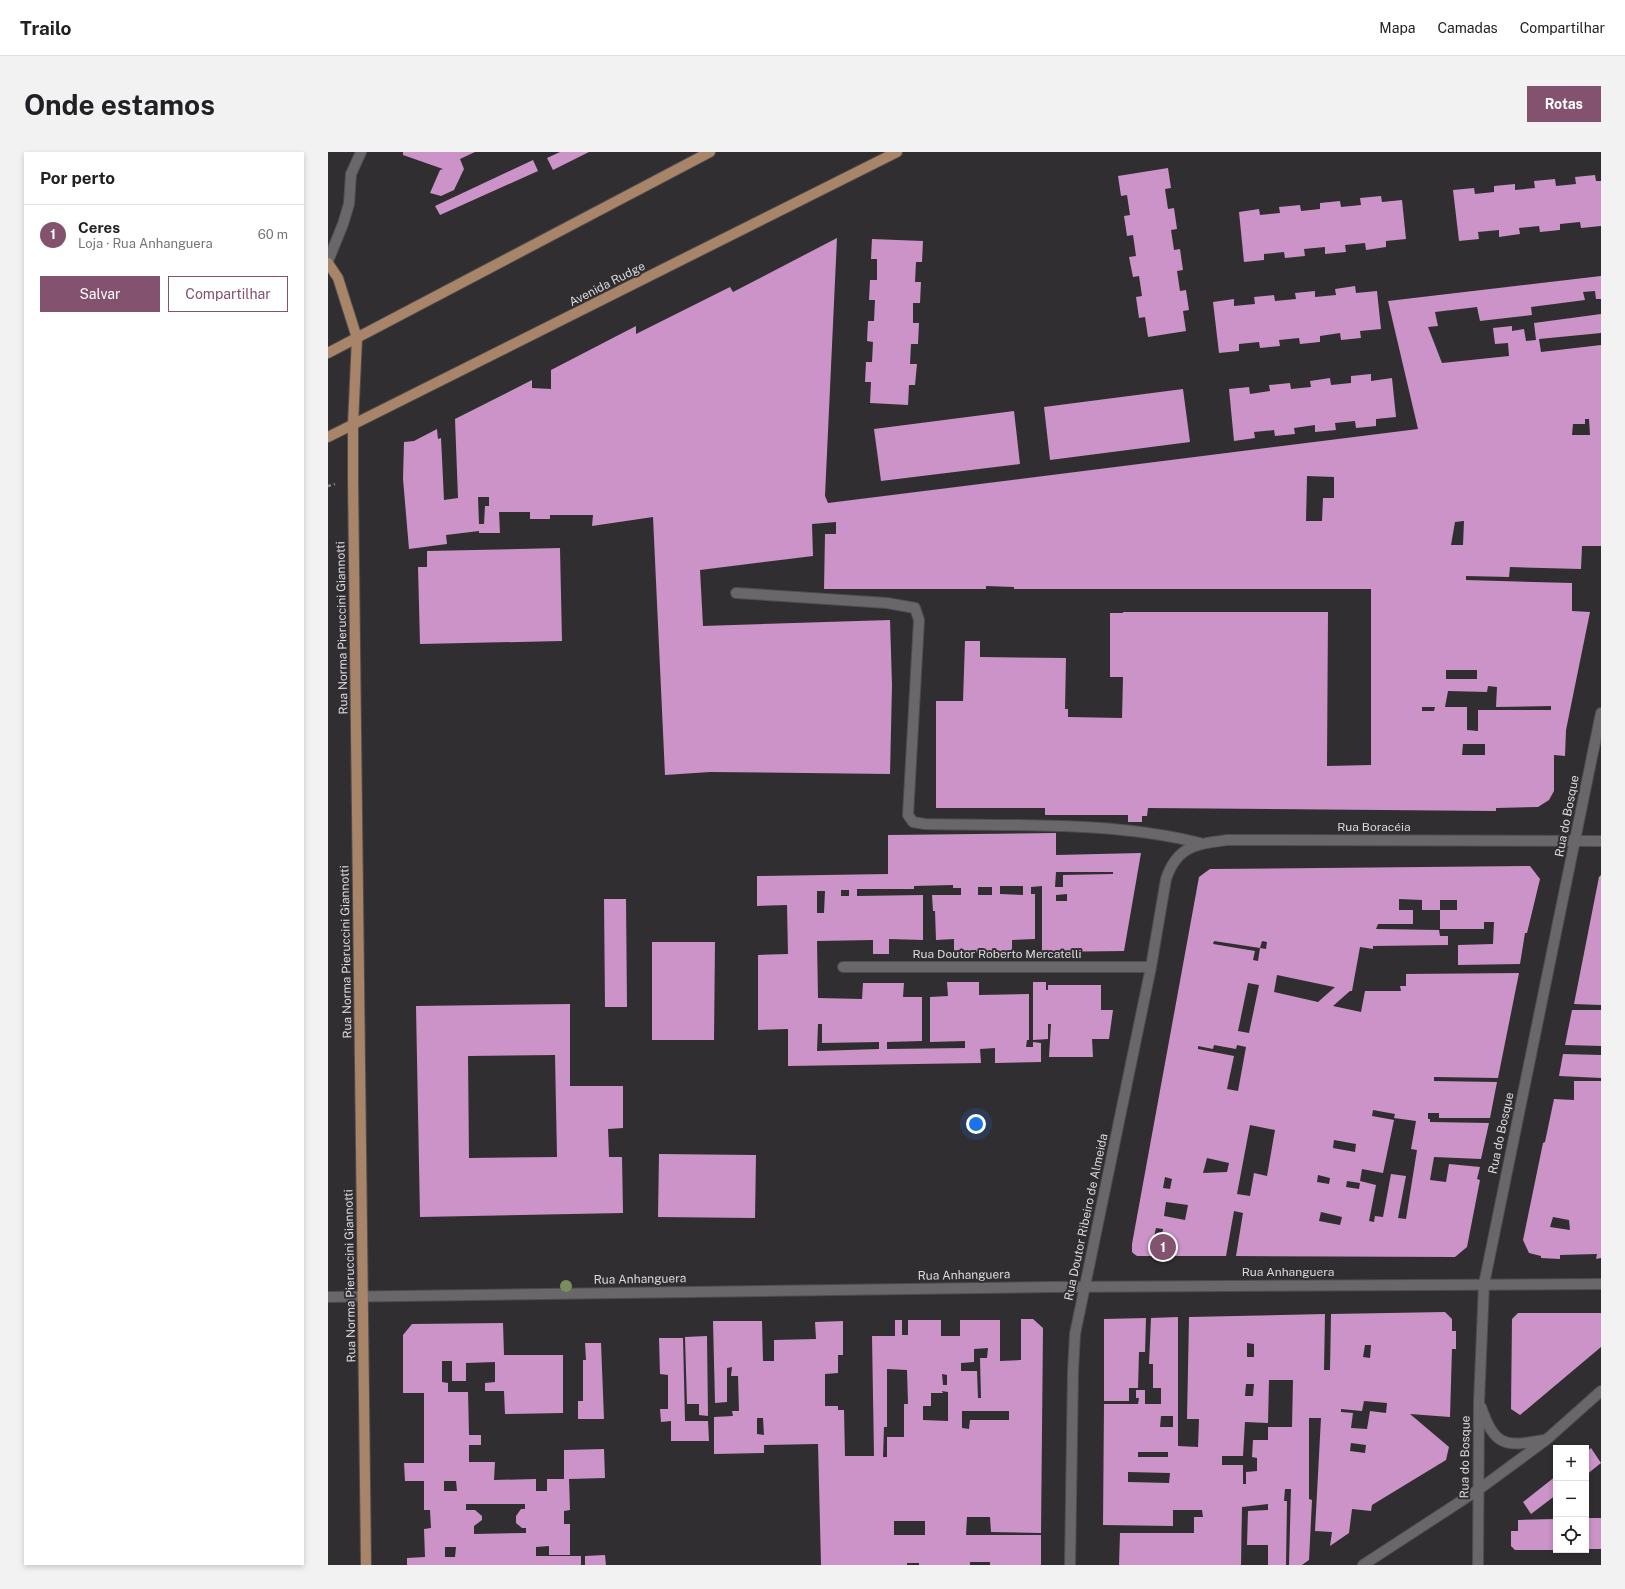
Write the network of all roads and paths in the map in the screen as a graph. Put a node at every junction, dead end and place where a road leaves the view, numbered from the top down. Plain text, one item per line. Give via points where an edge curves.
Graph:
1 (361, 152) edge
2 (710, 152) edge
3 (897, 152) edge
4 (328, 262) edge
5 (357, 338) junction
6 (328, 353) edge
7 (353, 424) junction
8 (328, 437) edge
9 (736, 593) dead end
10 (1601, 713) edge
11 (1575, 841) junction
12 (1601, 841) edge
13 (1200, 843) junction
14 (1166, 879) joint
15 (843, 967) dead end
16 (1151, 967) junction
17 (1484, 1284) junction
18 (1601, 1284) edge
19 (1085, 1286) junction
20 (363, 1296) junction
21 (328, 1297) edge
22 (1601, 1391) edge
23 (1479, 1402) junction
24 (1546, 1440) junction
25 (1478, 1490) junction
26 (366, 1565) edge
27 (1070, 1565) edge
28 (1363, 1565) edge
29 (1478, 1565) edge

1 - 4 street via 351,174 348,211
2 - 5 main road
3 - 7 main road, Avenida Rudge
4 - 5 main road via 338,278
5 - 6 main road
5 - 7 main road, Rua Norma Pieruccini Giannotti
7 - 8 main road, Avenida Rudge
7 - 20 main road, Rua Norma Pieruccini Giannotti
9 - 13 street via 888,603 916,608 919,620 908,815 914,822 1137,831
10 - 11 street, Rua do Bosque
11 - 12 street, Rua Boracéia
11 - 13 street, Rua Boracéia via 1227,840
11 - 17 street, Rua do Bosque
13 - 14 street, Rua Boracéia via 1176,857
14 - 16 street, Rua Doutor Ribeiro de Almeida
15 - 16 street, Rua Doutor Roberto Mercatelli
16 - 19 street, Rua Doutor Ribeiro de Almeida
17 - 18 street, Rua Anhanguera
17 - 19 street, Rua Anhanguera
17 - 23 street, Rua do Bosque
19 - 20 street, Rua Anhanguera
19 - 27 street, Rua Doutor Ribeiro de Almeida via 1075,1334 1073,1371
20 - 21 street, Rua Anhanguera
20 - 26 main road, Rua Norma Pieruccini Giannotti
22 - 24 street
23 - 24 street via 1493,1435 1500,1440 1511,1444
23 - 25 street, Rua do Bosque
24 - 25 street
25 - 28 street
25 - 29 street, Rua do Bosque

